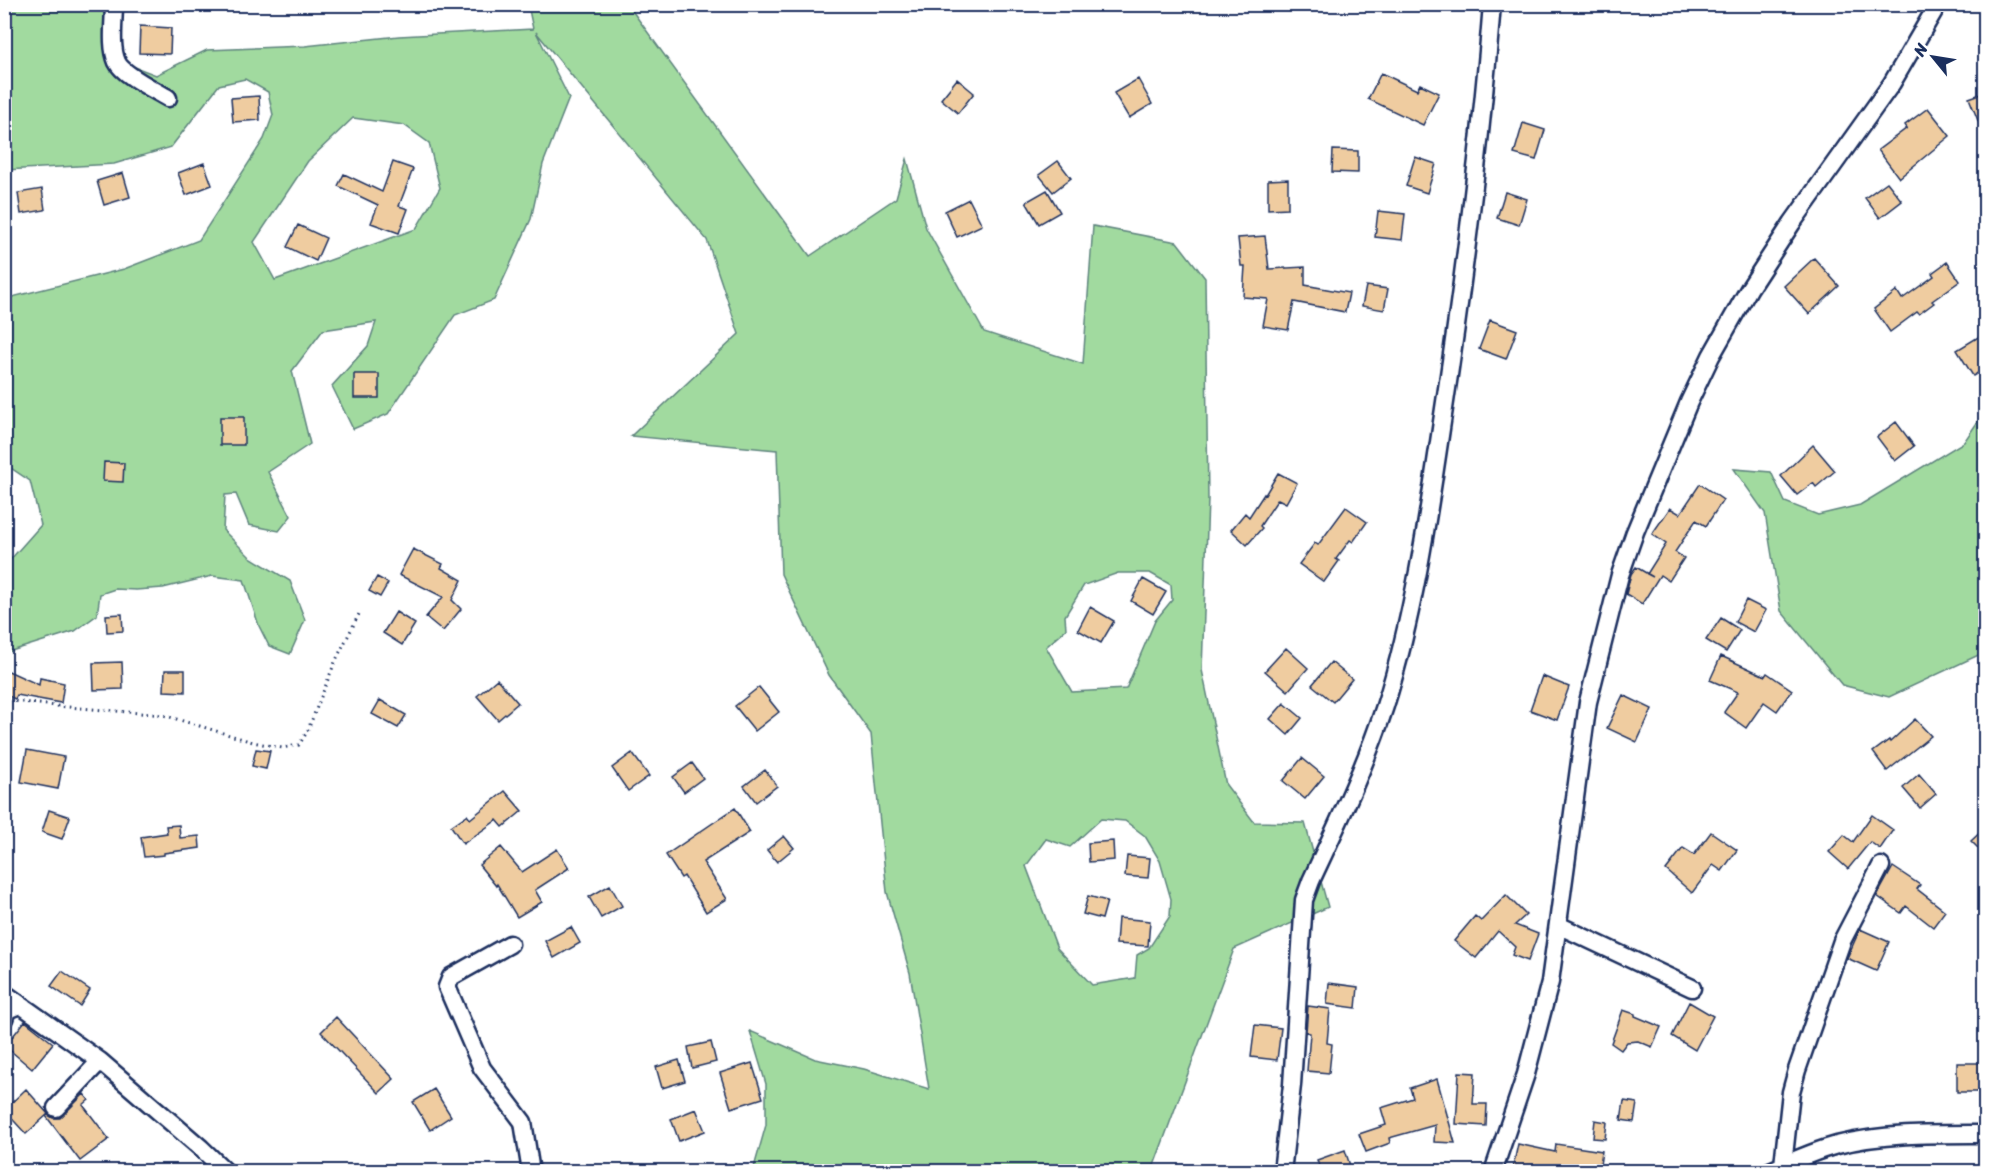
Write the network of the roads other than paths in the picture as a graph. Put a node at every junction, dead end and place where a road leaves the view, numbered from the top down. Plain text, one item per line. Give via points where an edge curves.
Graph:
1 (114, 4) edge
2 (1492, 4) edge
3 (1938, 4) edge
4 (168, 98) dead end
5 (1881, 866) dead end
6 (1558, 925) junction
7 (510, 944) dead end
8 (1692, 988) dead end
9 (4, 993) edge
10 (20, 1005) junction
11 (4, 1019) edge
12 (100, 1061) junction
13 (56, 1108) dead end
14 (1986, 1134) edge
15 (1775, 1168) edge
16 (226, 1172) edge
17 (531, 1172) edge
18 (1282, 1172) edge
19 (1493, 1172) edge

1 - 4 street via 117,63 123,71
2 - 18 street via 1466,263 1429,508 1386,704 1364,766 1304,900
3 - 6 street via 1892,83 1749,289 1711,356 1666,455 1620,575 1588,702
5 - 15 street via 1842,941 1797,1070
6 - 8 street
6 - 19 street via 1550,982 1526,1074
7 - 17 street via 451,976 447,987 482,1068 523,1122
9 - 10 street
10 - 11 street via 7,1010
10 - 12 street
12 - 13 street
12 - 16 street
14 - 15 street via 1922,1134 1837,1145

